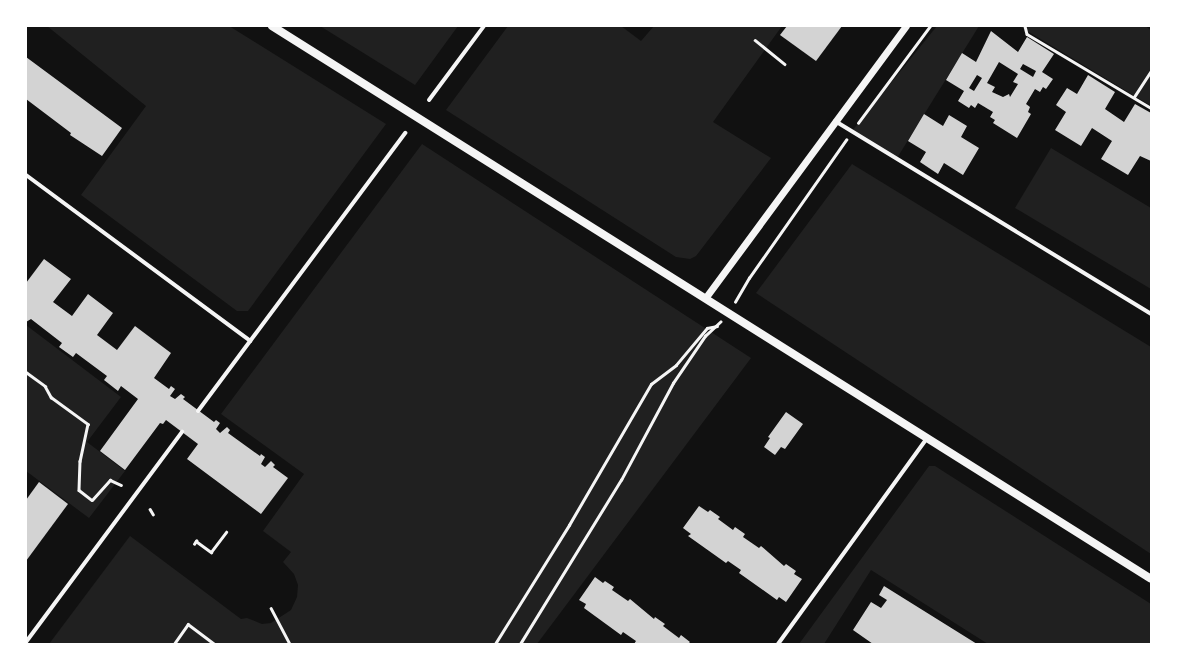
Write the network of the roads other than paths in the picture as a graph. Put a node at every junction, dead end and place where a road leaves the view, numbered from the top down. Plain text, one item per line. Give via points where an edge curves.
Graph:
1 (272, 26) edge
2 (484, 26) edge
3 (906, 26) edge
4 (429, 100) dead end
5 (835, 120) junction
6 (405, 133) dead end
7 (26, 175) edge
8 (706, 297) junction
9 (1151, 314) edge
10 (250, 341) junction
11 (198, 411) dead end
12 (182, 432) dead end
13 (927, 438) junction
14 (1151, 579) edge
15 (26, 642) edge
16 (778, 644) edge

1 - 8 main road
2 - 4 street
3 - 5 street
5 - 8 street
5 - 9 street
6 - 10 street
7 - 10 street
8 - 13 main road
10 - 11 street
12 - 15 street
13 - 14 main road
13 - 16 street

